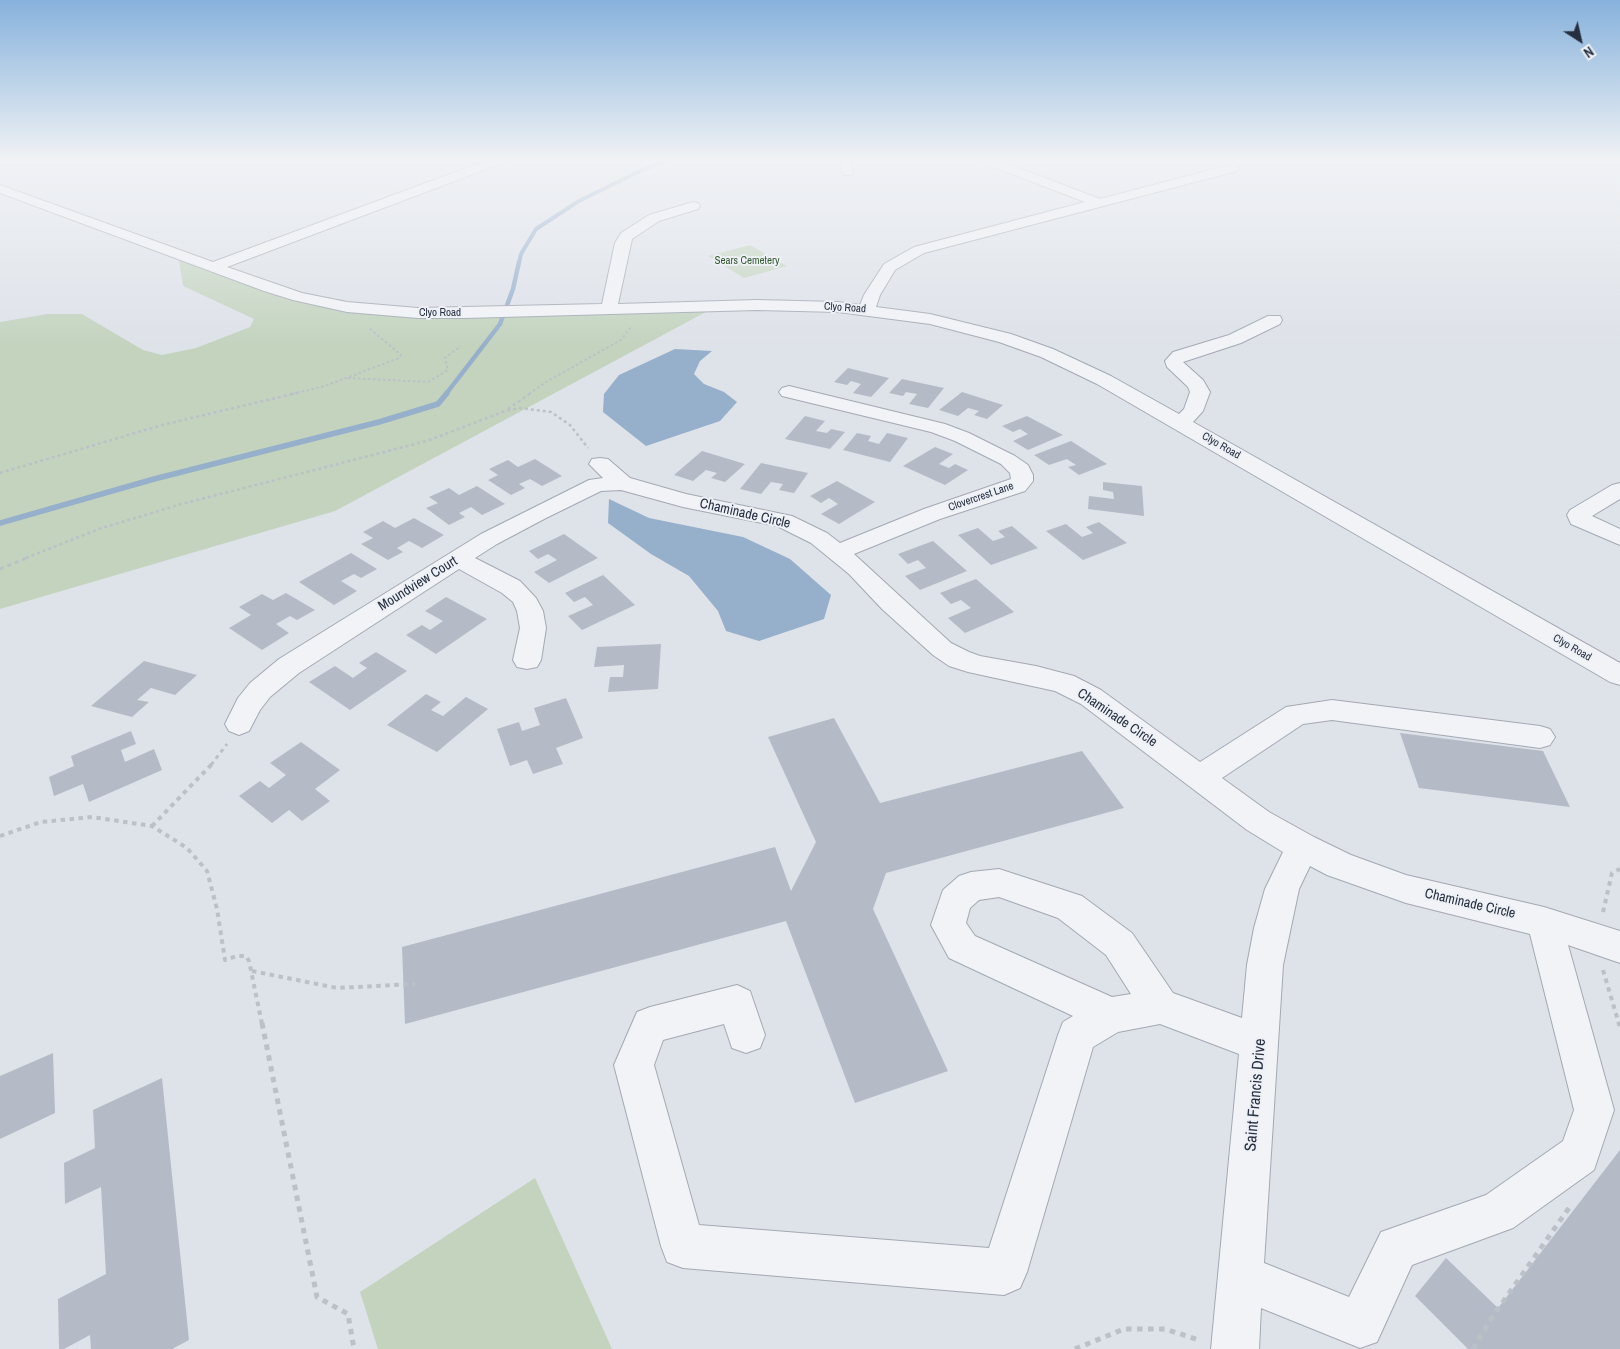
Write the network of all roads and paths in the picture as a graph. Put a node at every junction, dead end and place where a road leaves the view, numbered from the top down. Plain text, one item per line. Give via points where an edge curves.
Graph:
1 (87, 221) edge
2 (336, 221) edge
3 (649, 221) edge
4 (1030, 221) edge
5 (213, 267) junction
6 (647, 308) junction
7 (609, 309) junction
8 (867, 310) junction
9 (1274, 320) dead end
10 (369, 328) dead end
11 (461, 346) dead end
12 (345, 378) junction
13 (789, 392) dead end
14 (506, 410) junction
15 (1181, 423) junction
16 (600, 464) joint
17 (0, 473) edge
18 (622, 482) junction
19 (1620, 490) edge
20 (1620, 538) edge
21 (838, 552) junction
22 (458, 559) junction
23 (0, 569) edge
24 (527, 660) dead end
25 (1620, 676) edge
26 (239, 724) joint
27 (1540, 737) dead end
28 (1200, 778) junction
29 (152, 826) junction
30 (0, 836) edge
31 (1302, 847) junction
32 (1620, 869) edge
33 (1544, 922) junction
34 (1612, 944) edge
35 (252, 971) junction
36 (415, 984) dead end
37 (1160, 1006) junction
38 (1111, 1015) junction
39 (1620, 1026) edge
40 (746, 1035) dead end
41 (1260, 1043) junction
42 (1577, 1196) dead end
43 (1240, 1276) junction
44 (1222, 1346) edge
45 (354, 1349) edge
46 (1075, 1349) edge
47 (1473, 1349) edge

1 - 5 street, Clyo Road
2 - 5 street
3 - 7 street via 626,236 622,243
4 - 8 street via 933,246 904,257 882,275
5 - 7 street, Clyo Road via 323,303 384,311
6 - 7 street, Clyo Road
6 - 8 street, Clyo Road via 774,305
6 - 14 path via 621,340 546,382
8 - 15 street, Clyo Road via 930,319 1013,341 1076,366
9 - 15 street via 1235,339 1179,356 1174,361 1200,392 1193,411
10 - 12 path via 401,355
11 - 12 path via 445,358 448,370 428,382
12 - 17 path via 325,386 162,425
13 - 21 street, Clovercrest Lane via 938,428 1008,460 1022,475 1017,486 932,514
14 - 16 path via 520,408 551,412 570,425
14 - 23 path via 427,442 197,500 99,529
15 - 25 street, Clyo Road
16 - 18 street, Chaminade Circle
18 - 21 street, Chaminade Circle via 683,500 784,521 819,538
18 - 22 street, Moundview Court via 597,485 514,526
19 - 20 street via 1578,515 1579,519
21 - 28 street, Chaminade Circle via 942,649 958,659 1036,676 1091,696
22 - 24 street via 511,586 523,598 530,611 533,628
22 - 26 street, Moundview Court via 289,666 260,690
26 - 29 path via 216,760
27 - 28 street via 1332,710 1296,714
28 - 31 street, Chaminade Circle via 1258,821
29 - 30 path via 92,817 41,822
29 - 35 path via 187,848 207,872 217,908 222,956 225,960 246,956
31 - 33 street, Chaminade Circle via 1339,865 1406,889
31 - 41 street, Saint Francis Drive via 1282,889 1272,928 1265,965
32 - 34 path via 1612,874 1601,920
33 - 34 street, Chaminade Circle
33 - 43 street via 1594,1110 1579,1155 1498,1213 1398,1248 1360,1325
34 - 39 path via 1601,965
35 - 36 path via 336,988
35 - 45 path via 316,1297 348,1314
37 - 38 street
37 - 38 street via 1118,944 1070,907 999,883 971,886 955,900 948,925 962,947
37 - 41 street
38 - 40 street via 1077,1035 1004,1272 683,1246 634,1065 650,1025 737,1003
41 - 43 street, Saint Francis Drive
42 - 47 path
43 - 44 street, Saint Francis Drive
44 - 46 path via 1165,1329 1124,1329

